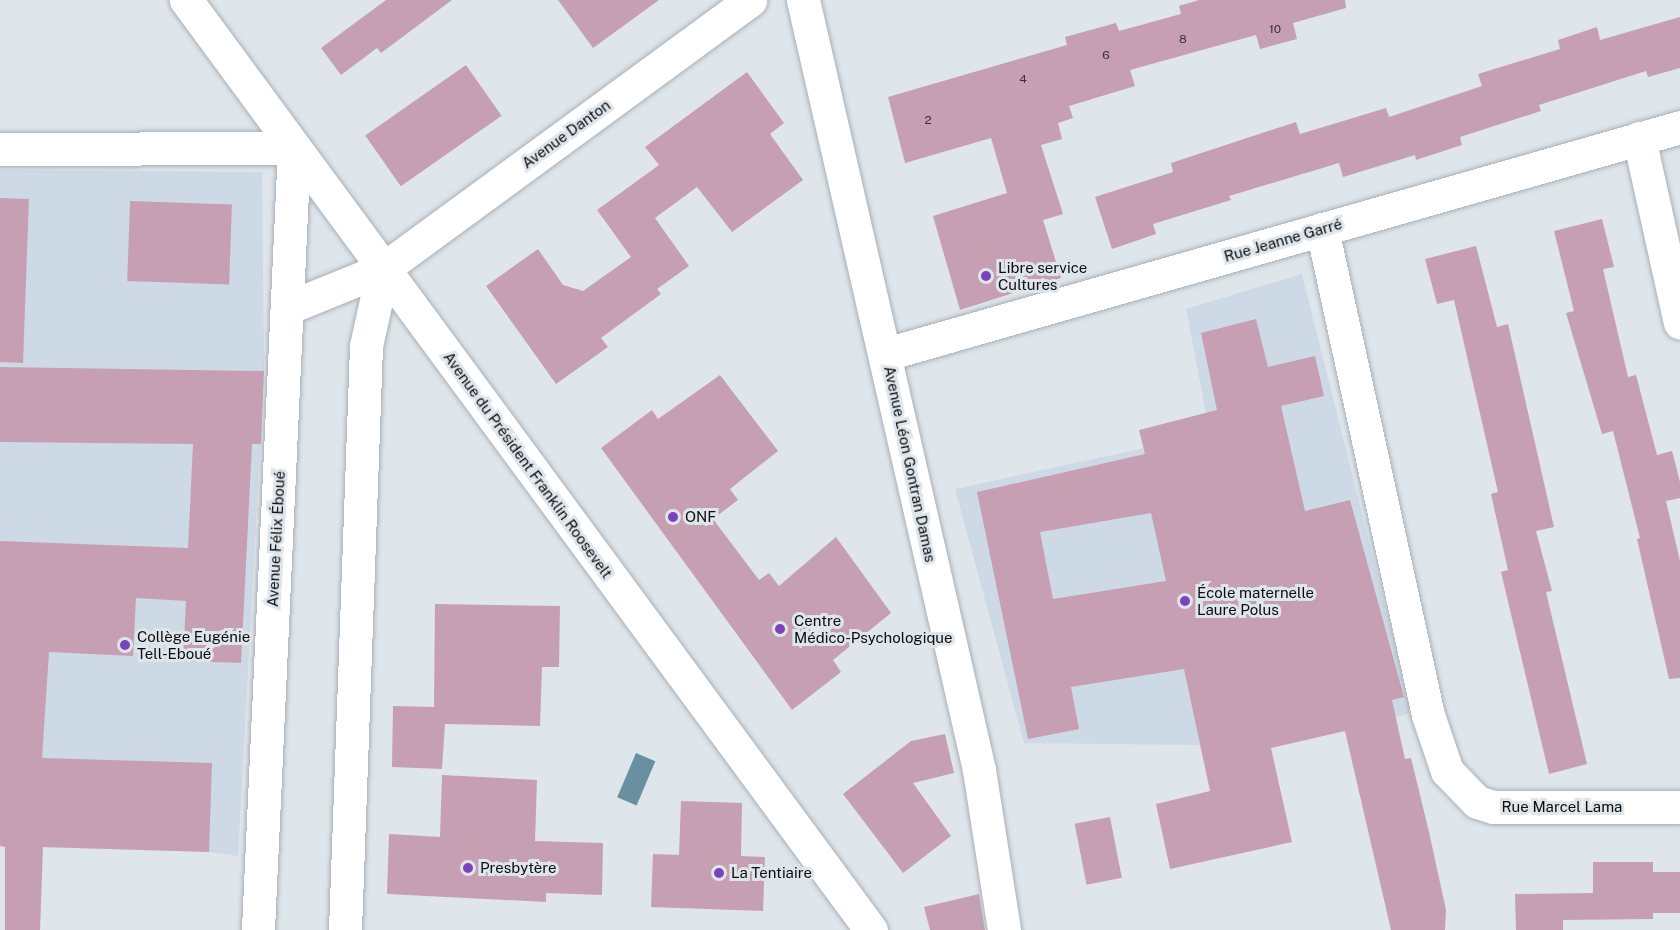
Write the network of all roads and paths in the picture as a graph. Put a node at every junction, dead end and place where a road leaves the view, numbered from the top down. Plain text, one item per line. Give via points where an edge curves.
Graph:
1 (186, 0) edge
2 (750, 0) edge
3 (803, 0) edge
4 (1680, 127) edge
5 (1639, 138) junction
6 (294, 148) junction
7 (0, 149) edge
8 (1322, 229) junction
9 (383, 269) junction
10 (287, 308) junction
11 (1680, 323) edge
12 (886, 354) junction
13 (1680, 807) edge
14 (258, 930) edge
15 (345, 930) edge
16 (871, 930) edge
17 (1004, 930) edge

1 - 6 street, Avenue du Président Franklin Roosevelt
2 - 9 street, Avenue Danton
3 - 12 street, Avenue Léon Gontran Damas
4 - 5 street, Rue Jeanne Garré
5 - 8 street, Rue Jeanne Garré
5 - 11 street
6 - 7 street
6 - 9 street, Avenue du Président Franklin Roosevelt
6 - 10 street, Avenue Félix Éboué
8 - 12 street, Rue Jeanne Garré
8 - 13 street, Rue Marcel Lama via 1428,715 1439,756 1453,780 1477,802 1493,807
9 - 10 street, Avenue Danton
9 - 15 street via 366,346
9 - 16 street, Avenue du Président Franklin Roosevelt
10 - 14 street, Avenue Félix Éboué
12 - 17 street, Avenue Léon Gontran Damas via 979,770

